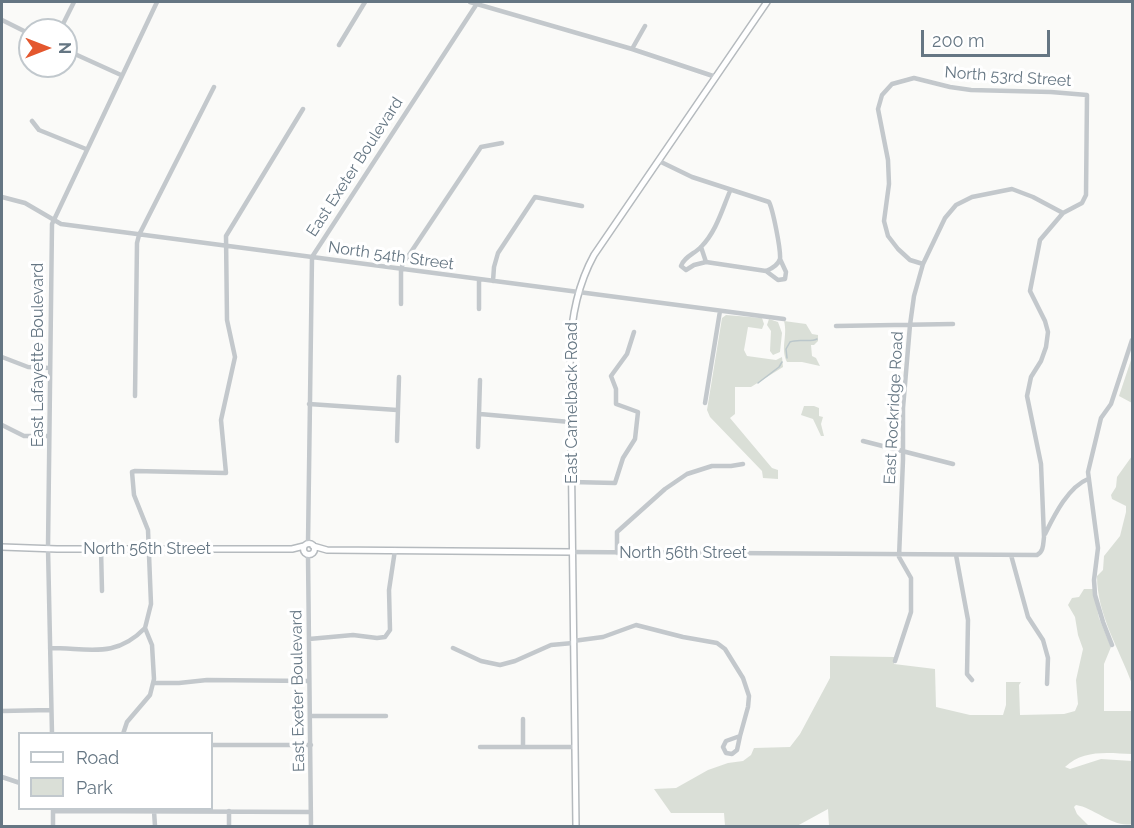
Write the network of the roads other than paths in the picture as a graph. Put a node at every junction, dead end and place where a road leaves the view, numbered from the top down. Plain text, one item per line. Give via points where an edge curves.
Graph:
1 (74, 2) edge
2 (157, 2) edge
3 (365, 2) edge
4 (470, 2) edge
5 (477, 2) edge
6 (767, 2) edge
7 (66, 18) edge
8 (2, 21) edge
9 (645, 26) dead end
10 (18, 28) edge
11 (339, 45) dead end
12 (632, 49) junction
13 (78, 55) edge
14 (122, 75) junction
15 (716, 77) junction
16 (214, 87) dead end
17 (303, 109) dead end
18 (32, 121) dead end
19 (502, 143) dead end
20 (86, 149) junction
21 (659, 161) junction
22 (730, 191) junction
23 (2, 198) edge
24 (582, 206) dead end
25 (1064, 213) junction
26 (53, 219) junction
27 (139, 235) junction
28 (227, 246) junction
29 (701, 247) junction
30 (312, 258) junction
31 (780, 259) junction
32 (706, 262) junction
33 (923, 264) junction
34 (401, 269) junction
35 (766, 272) junction
36 (479, 280) junction
37 (493, 281) junction
38 (578, 292) junction
39 (401, 304) dead end
40 (479, 309) dead end
41 (720, 311) junction
42 (784, 319) dead end
43 (953, 324) dead end
44 (910, 325) junction
45 (836, 326) dead end
46 (634, 332) dead end
47 (1132, 340) edge
48 (2, 357) edge
49 (50, 368) junction
50 (399, 377) dead end
51 (480, 380) dead end
52 (135, 396) dead end
53 (309, 404) junction
54 (705, 404) dead end
55 (397, 410) junction
56 (480, 414) junction
57 (570, 422) junction
58 (2, 425) edge
59 (49, 436) junction
60 (397, 441) dead end
61 (863, 441) dead end
62 (478, 447) dead end
63 (903, 451) junction
64 (743, 464) dead end
65 (953, 464) dead end
66 (1088, 479) junction
67 (572, 482) junction
68 (1044, 537) junction
69 (2, 547) edge
70 (48, 548) junction
71 (101, 549) junction
72 (149, 549) junction
73 (308, 550) junction
74 (395, 550) junction
75 (572, 552) junction
76 (617, 553) junction
77 (900, 554) junction
78 (956, 555) junction
79 (1011, 555) junction
80 (102, 591) dead end
81 (145, 628) junction
82 (309, 639) junction
83 (573, 642) junction
84 (1112, 645) dead end
85 (50, 648) junction
86 (453, 648) dead end
87 (895, 661) dead end
88 (972, 680) dead end
89 (309, 681) junction
90 (154, 682) junction
91 (1047, 684) dead end
92 (51, 710) junction
93 (2, 711) edge
94 (310, 716) junction
95 (386, 716) dead end
96 (523, 719) dead end
97 (52, 732) edge
98 (124, 732) edge
99 (740, 736) dead end
100 (213, 745) edge
101 (311, 745) junction
102 (480, 747) dead end
103 (523, 747) junction
104 (575, 747) junction
105 (2, 777) edge
106 (18, 782) edge
107 (53, 810) edge
108 (154, 811) junction
109 (229, 811) junction
110 (311, 812) junction
111 (53, 826) edge
112 (154, 826) edge
113 (229, 826) edge
114 (311, 826) edge
115 (576, 826) edge

1 - 7 street
2 - 14 street, East Lafayette Boulevard
3 - 11 street
4 - 5 street
5 - 12 street
5 - 30 street, East Exeter Boulevard
6 - 15 main road, East Camelback Road
8 - 10 street
9 - 12 street
12 - 15 street
13 - 14 street
14 - 20 street, East Lafayette Boulevard
15 - 21 main road, East Camelback Road
16 - 27 street
17 - 28 street via 226,236
18 - 20 street via 39,130
19 - 34 street via 481,147
20 - 26 street, East Lafayette Boulevard
21 - 22 street
21 - 38 main road, East Camelback Road via 594,255
22 - 29 street via 715,229
22 - 31 street via 769,202
23 - 26 street, North 54th Street via 25,203
24 - 37 street via 536,197 498,253
25 - 33 street, East Rockridge Road via 1012,189 963,200 938,228
25 - 33 street, North 53rd Street via 1082,203 1086,195 1086,96 971,90 914,78 892,84 882,95 878,109 888,160 884,221 888,236 898,249 910,260
25 - 68 street via 1040,240 1030,291 1048,332 1027,396 1041,464
26 - 27 street, North 54th Street via 61,224
26 - 49 street, East Lafayette Boulevard
27 - 28 street, North 54th Street
27 - 52 street
28 - 30 street, North 54th Street
28 - 72 street via 227,320 235,357 221,420 226,473 132,472 134,495 147,524
29 - 32 street
29 - 32 street via 681,263 686,270
30 - 34 street, North 54th Street
30 - 53 street, East Exeter Boulevard
31 - 35 street
31 - 35 street via 785,279 778,280
32 - 35 street
33 - 44 street, East Rockridge Road
34 - 36 street, North 54th Street
34 - 39 street
36 - 37 street, North 54th Street
36 - 40 street
37 - 38 street, North 54th Street
38 - 41 street, North 54th Street
38 - 57 main road, East Camelback Road via 571,336
41 - 42 street, North 54th Street
41 - 54 street
43 - 44 street
44 - 45 street
44 - 63 street, East Rockridge Road
46 - 67 street via 627,354 611,375 616,404 638,412 633,444 623,458 615,483
47 - 66 street via 1111,404 1101,418
48 - 49 street via 28,367
49 - 59 street, East Lafayette Boulevard
50 - 55 street
51 - 56 street
53 - 55 street
53 - 73 street, East Exeter Boulevard
55 - 60 street
56 - 57 street
56 - 62 street
57 - 67 main road, East Camelback Road
58 - 59 street via 24,436
59 - 70 street, East Lafayette Boulevard
61 - 63 street
63 - 65 street
63 - 77 street, East Rockridge Road
64 - 76 street via 702,468 676,481 617,532
66 - 68 street via 1068,495
66 - 84 street via 1098,548 1095,595
67 - 75 main road, East Camelback Road
68 - 79 street, North 56th Street via 1039,554
69 - 70 main road, North 56th Street
70 - 71 main road, North 56th Street
70 - 85 street, East Lafayette Boulevard
71 - 72 main road, North 56th Street
71 - 80 street
72 - 73 main road, North 56th Street
72 - 81 street via 151,604
73 - 74 main road, North 56th Street
73 - 82 street, East Exeter Boulevard
74 - 75 main road, North 56th Street
74 - 82 street via 389,590 390,630 385,637
75 - 76 street, North 56th Street
75 - 83 main road, East Camelback Road
76 - 77 street, North 56th Street
77 - 78 street, North 56th Street
77 - 87 street, East Rockridge Road via 911,578 911,612
78 - 79 street, North 56th Street
78 - 88 street via 968,620 967,674
79 - 91 street via 1028,617 1043,640 1048,658
81 - 85 street via 131,641 115,648
81 - 90 street via 152,645
82 - 89 street, East Exeter Boulevard
83 - 86 street via 551,645 500,665
83 - 99 street via 636,625 717,643 737,668 749,696
83 - 104 main road, East Camelback Road
85 - 92 street, East Lafayette Boulevard
89 - 90 street
89 - 94 street, East Exeter Boulevard
90 - 98 street via 150,695 127,722
92 - 93 street
92 - 97 street, East Lafayette Boulevard
94 - 95 street
94 - 101 street, East Exeter Boulevard
96 - 103 street
100 - 101 street
101 - 110 street, East Exeter Boulevard
102 - 103 street
103 - 104 street
104 - 115 main road, East Camelback Road
105 - 106 street
107 - 108 street
107 - 111 street
108 - 109 street
108 - 112 street
109 - 110 street
109 - 113 street
110 - 114 street, East Exeter Boulevard

